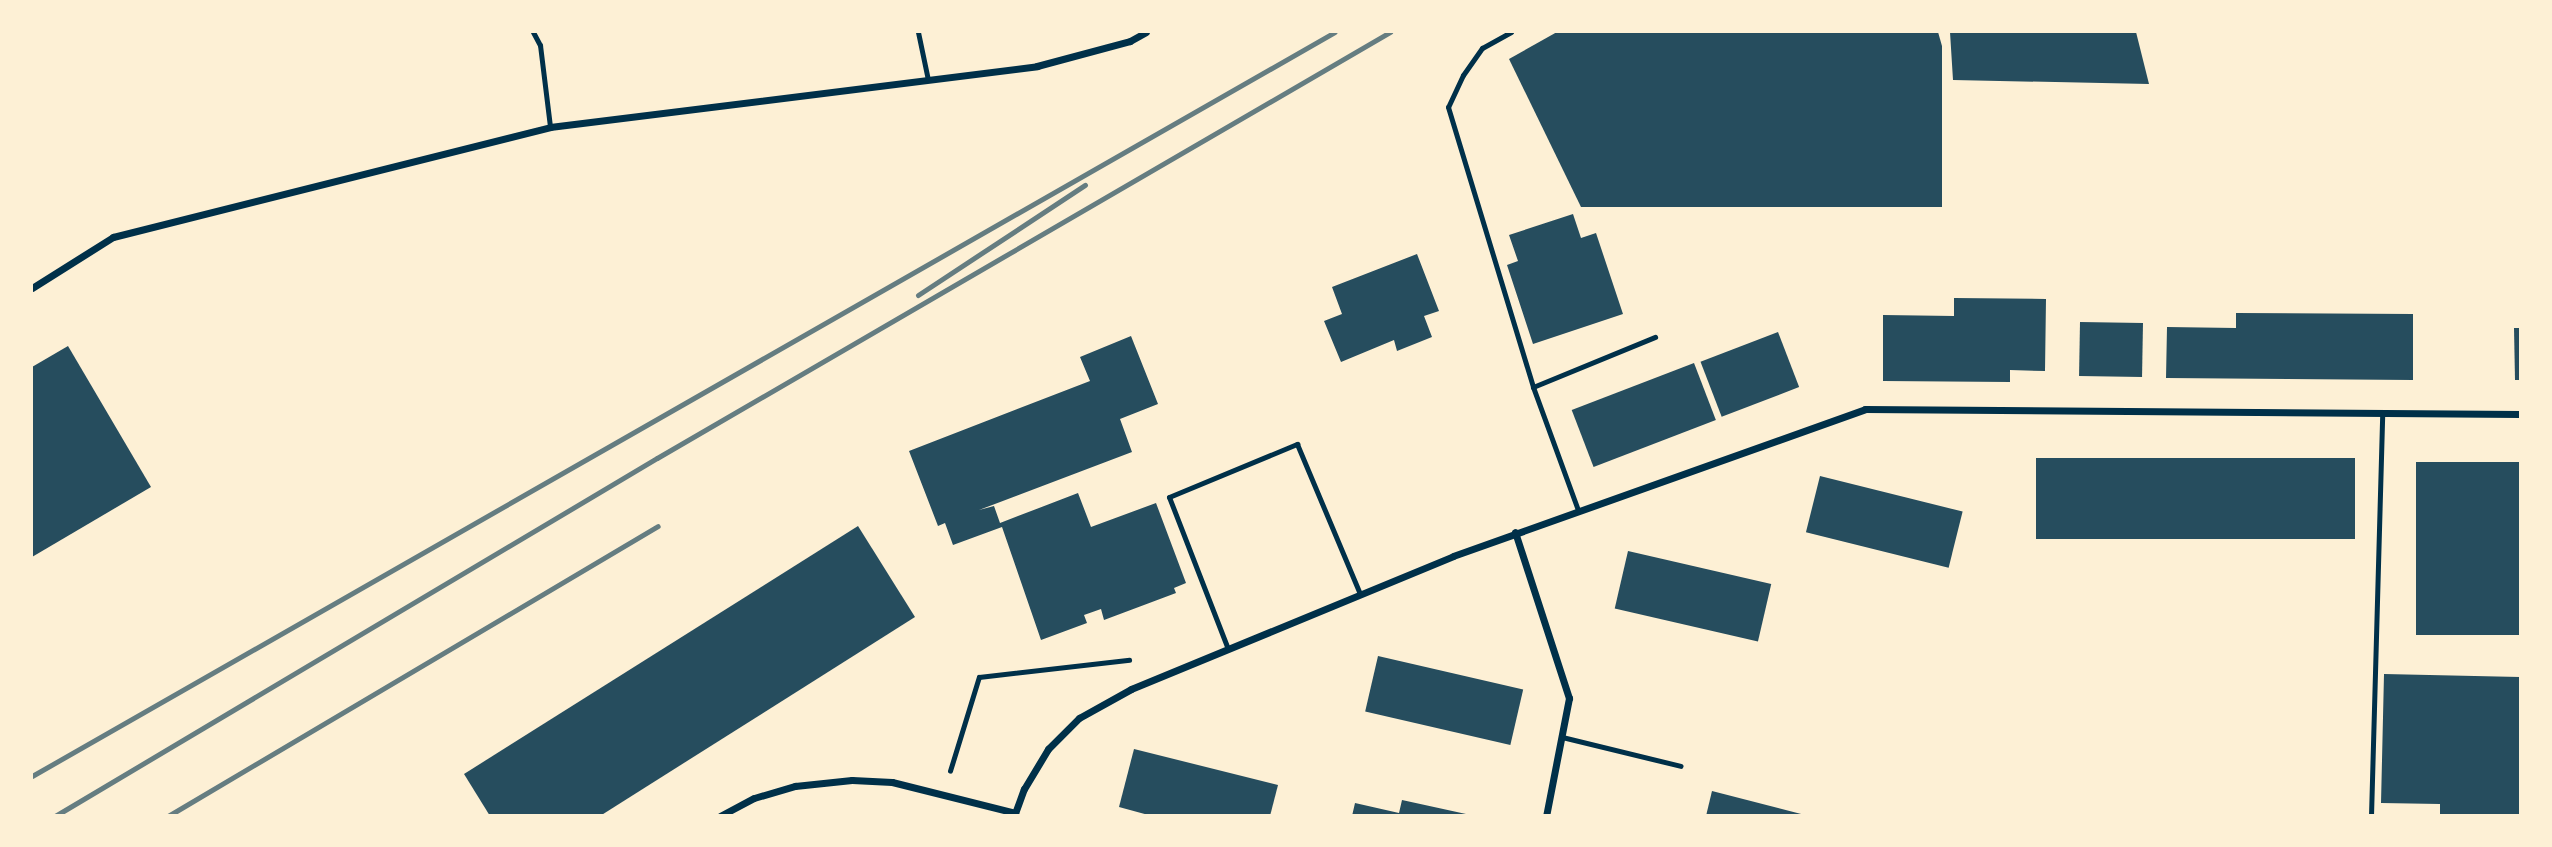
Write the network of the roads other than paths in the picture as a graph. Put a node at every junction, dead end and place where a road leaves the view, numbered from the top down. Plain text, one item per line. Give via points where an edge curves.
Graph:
1 (533, 32) edge
2 (918, 32) edge
3 (1146, 32) edge
4 (1511, 32) edge
5 (929, 80) junction
6 (550, 127) junction
7 (32, 288) edge
8 (1655, 337) dead end
9 (1533, 387) junction
10 (2382, 413) junction
11 (2521, 414) edge
12 (1578, 510) junction
13 (1515, 532) junction
14 (1360, 594) junction
15 (1228, 649) junction
16 (1562, 737) junction
17 (1681, 766) dead end
18 (1015, 814) edge
19 (720, 816) edge
20 (1546, 816) edge
21 (2371, 816) edge

1 - 6 lane via 540,45
2 - 5 lane
3 - 5 street via 1130,41 1037,66
4 - 9 lane via 1482,48 1448,107
5 - 6 street
6 - 7 street via 113,237
8 - 9 lane
9 - 12 lane
10 - 11 street
10 - 12 street via 1865,409
10 - 21 lane
12 - 13 street
13 - 14 street
13 - 16 street via 1569,698
14 - 15 street
14 - 15 lane via 1297,444 1169,497
15 - 18 street via 1130,689 1079,718 1042,757
16 - 17 lane
16 - 20 street
18 - 19 street via 892,782 820,782 754,798

